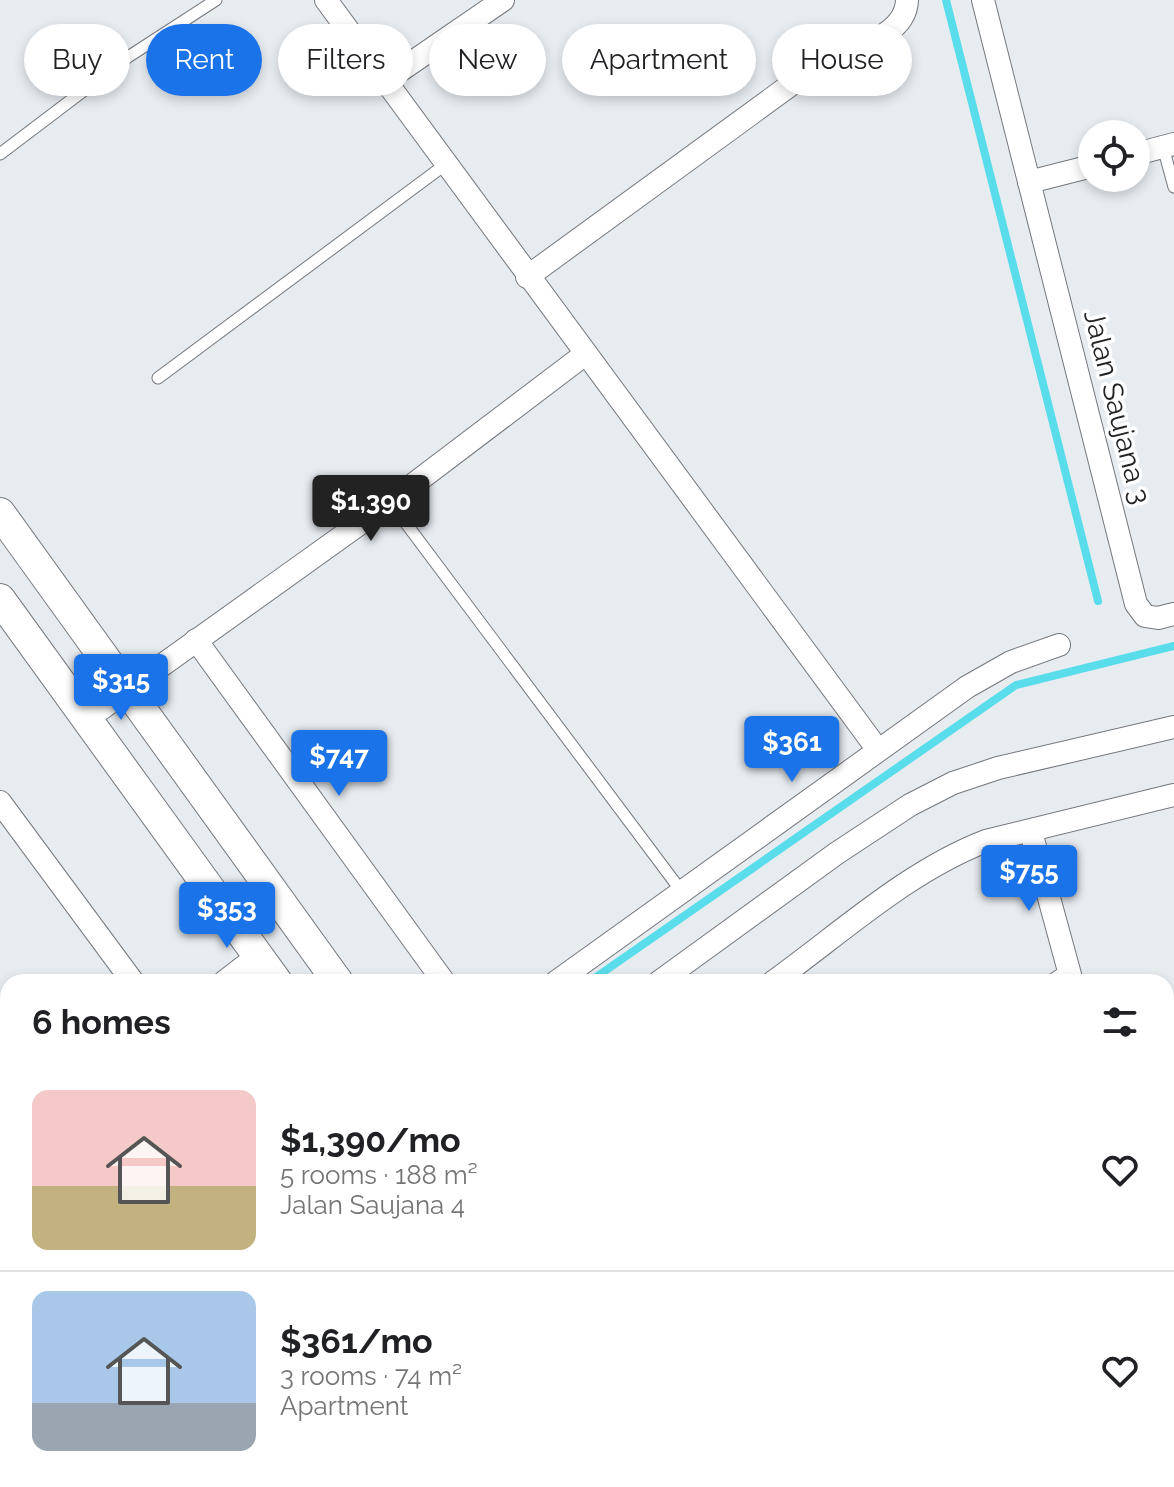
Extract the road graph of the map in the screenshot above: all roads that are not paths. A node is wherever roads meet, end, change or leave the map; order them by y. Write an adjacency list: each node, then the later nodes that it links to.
1 (216, 0): 11 (lane)
2 (326, 0): 7 (street)
3 (503, 0): 6 (street)
4 (907, 0): 16 (street)
5 (983, 0): 14 (street)
6 (473, 8): 8 (street)
7 (343, 24)
8 (413, 58)
9 (396, 96): 12 (street)
10 (1169, 146): 15 (lane)
11 (0, 154)
12 (446, 164): 16 (street); 18 (lane)
13 (1078, 170): 14 (street)
14 (1029, 182): 22 (street, Jalan Saujana 3)
15 (1174, 187)
16 (527, 277): 17 (street)
17 (584, 355): 19 (street); 28 (street)
18 (158, 378)
19 (390, 502): 23 (street); 32 (lane)
20 (0, 513): 25 (street)
21 (0, 599): 26 (street)
22 (1174, 614)
23 (196, 640): 25 (street); 38 (street)
24 (1059, 645): 28 (street)
25 (127, 689): 26 (street); 37 (street)
26 (87, 719): 33 (street)
27 (1174, 727): 40 (street)
28 (878, 750): 32 (street)
29 (1172, 801): 31 (street)
30 (0, 802): 34 (street)
31 (1031, 832): 41 (street); 42 (street)
32 (682, 893): 39 (street)
33 (259, 955): 35 (street); 36 (street)
34 (127, 974)
35 (234, 974)
36 (272, 974)
37 (332, 974)
38 (438, 974)
39 (567, 974)
40 (670, 974)
41 (784, 974)
42 (1069, 974)

